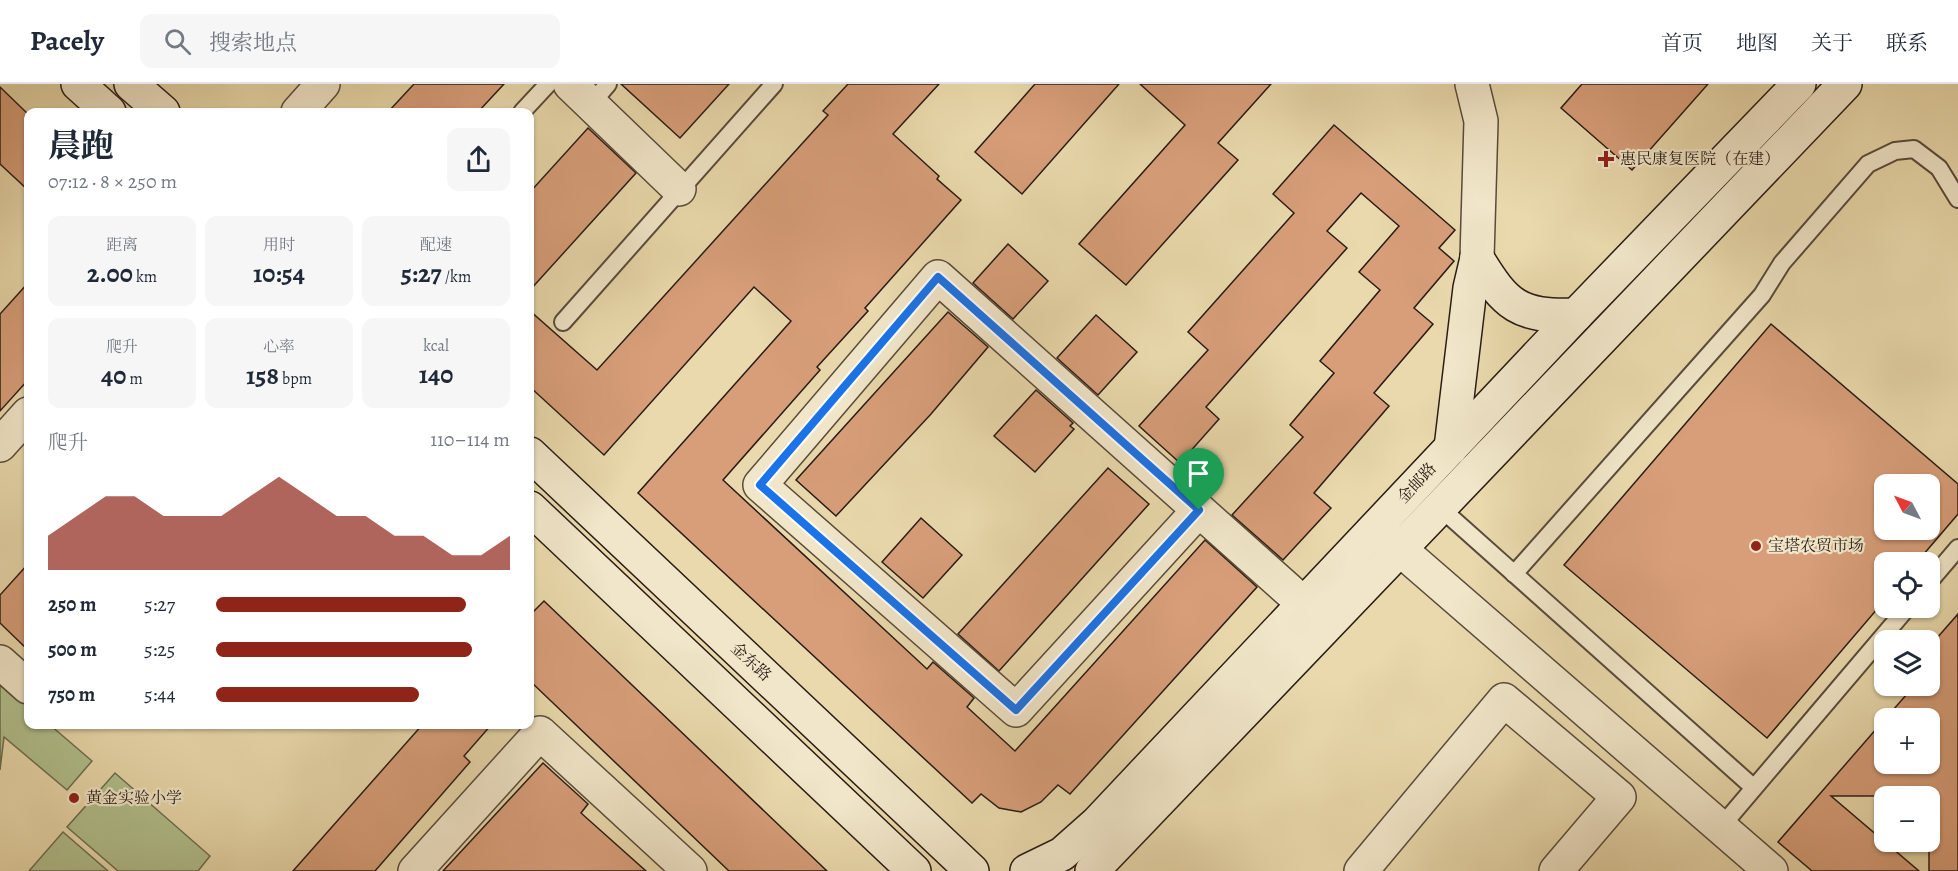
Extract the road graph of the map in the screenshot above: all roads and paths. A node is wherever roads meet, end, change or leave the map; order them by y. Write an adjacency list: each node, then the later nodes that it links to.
1 (78, 84): 10 (street)
2 (131, 84): 11 (street)
3 (323, 84): 12 (street)
4 (548, 84): 13 (lane)
5 (774, 84): 14 (lane)
6 (1472, 84): 16 (street)
7 (1799, 84): 17 (street, 金邮路)
8 (1845, 84): 24 (street, 金邮路)
9 (590, 91): 14 (street)
10 (105, 108)
11 (158, 108)
12 (301, 108)
13 (526, 108)
14 (679, 189): 18 (lane)
15 (1958, 199): 31 (lane)
16 (1477, 258): 17 (street); 21 (street)
17 (1576, 315): 21 (street, 金邮路)
18 (563, 322)
19 (24, 418): 20 (street)
20 (0, 445)
21 (1450, 448): 23 (street, 金邮路)
22 (534, 458): 41 (street, 金东路)
23 (1415, 486): 24 (lane); 27 (street, 金邮路)
24 (1440, 508): 29 (street, 金邮路); 31 (lane)
25 (1199, 510): 25 (street); 32 (street)
26 (534, 512): 40 (street)
27 (1376, 528): 29 (street); 32 (street, 金邮路)
28 (1958, 548): 30 (lane)
29 (1400, 550): 37 (street); 43 (street, 金邮路)
30 (1940, 569)
31 (1514, 574): 36 (lane)
32 (1304, 604): 42 (street, 金邮路)
33 (1898, 618): 36 (lane)
34 (0, 662): 35 (street)
35 (24, 683)
36 (1753, 787): 37 (lane)
37 (1720, 828): 46 (street)
38 (415, 871): 39 (street)
39 (690, 871)
40 (914, 871)
41 (972, 871)
42 (1027, 871)
43 (1092, 871)
44 (1361, 871): 45 (street)
45 (1556, 871)
46 (1771, 871)

